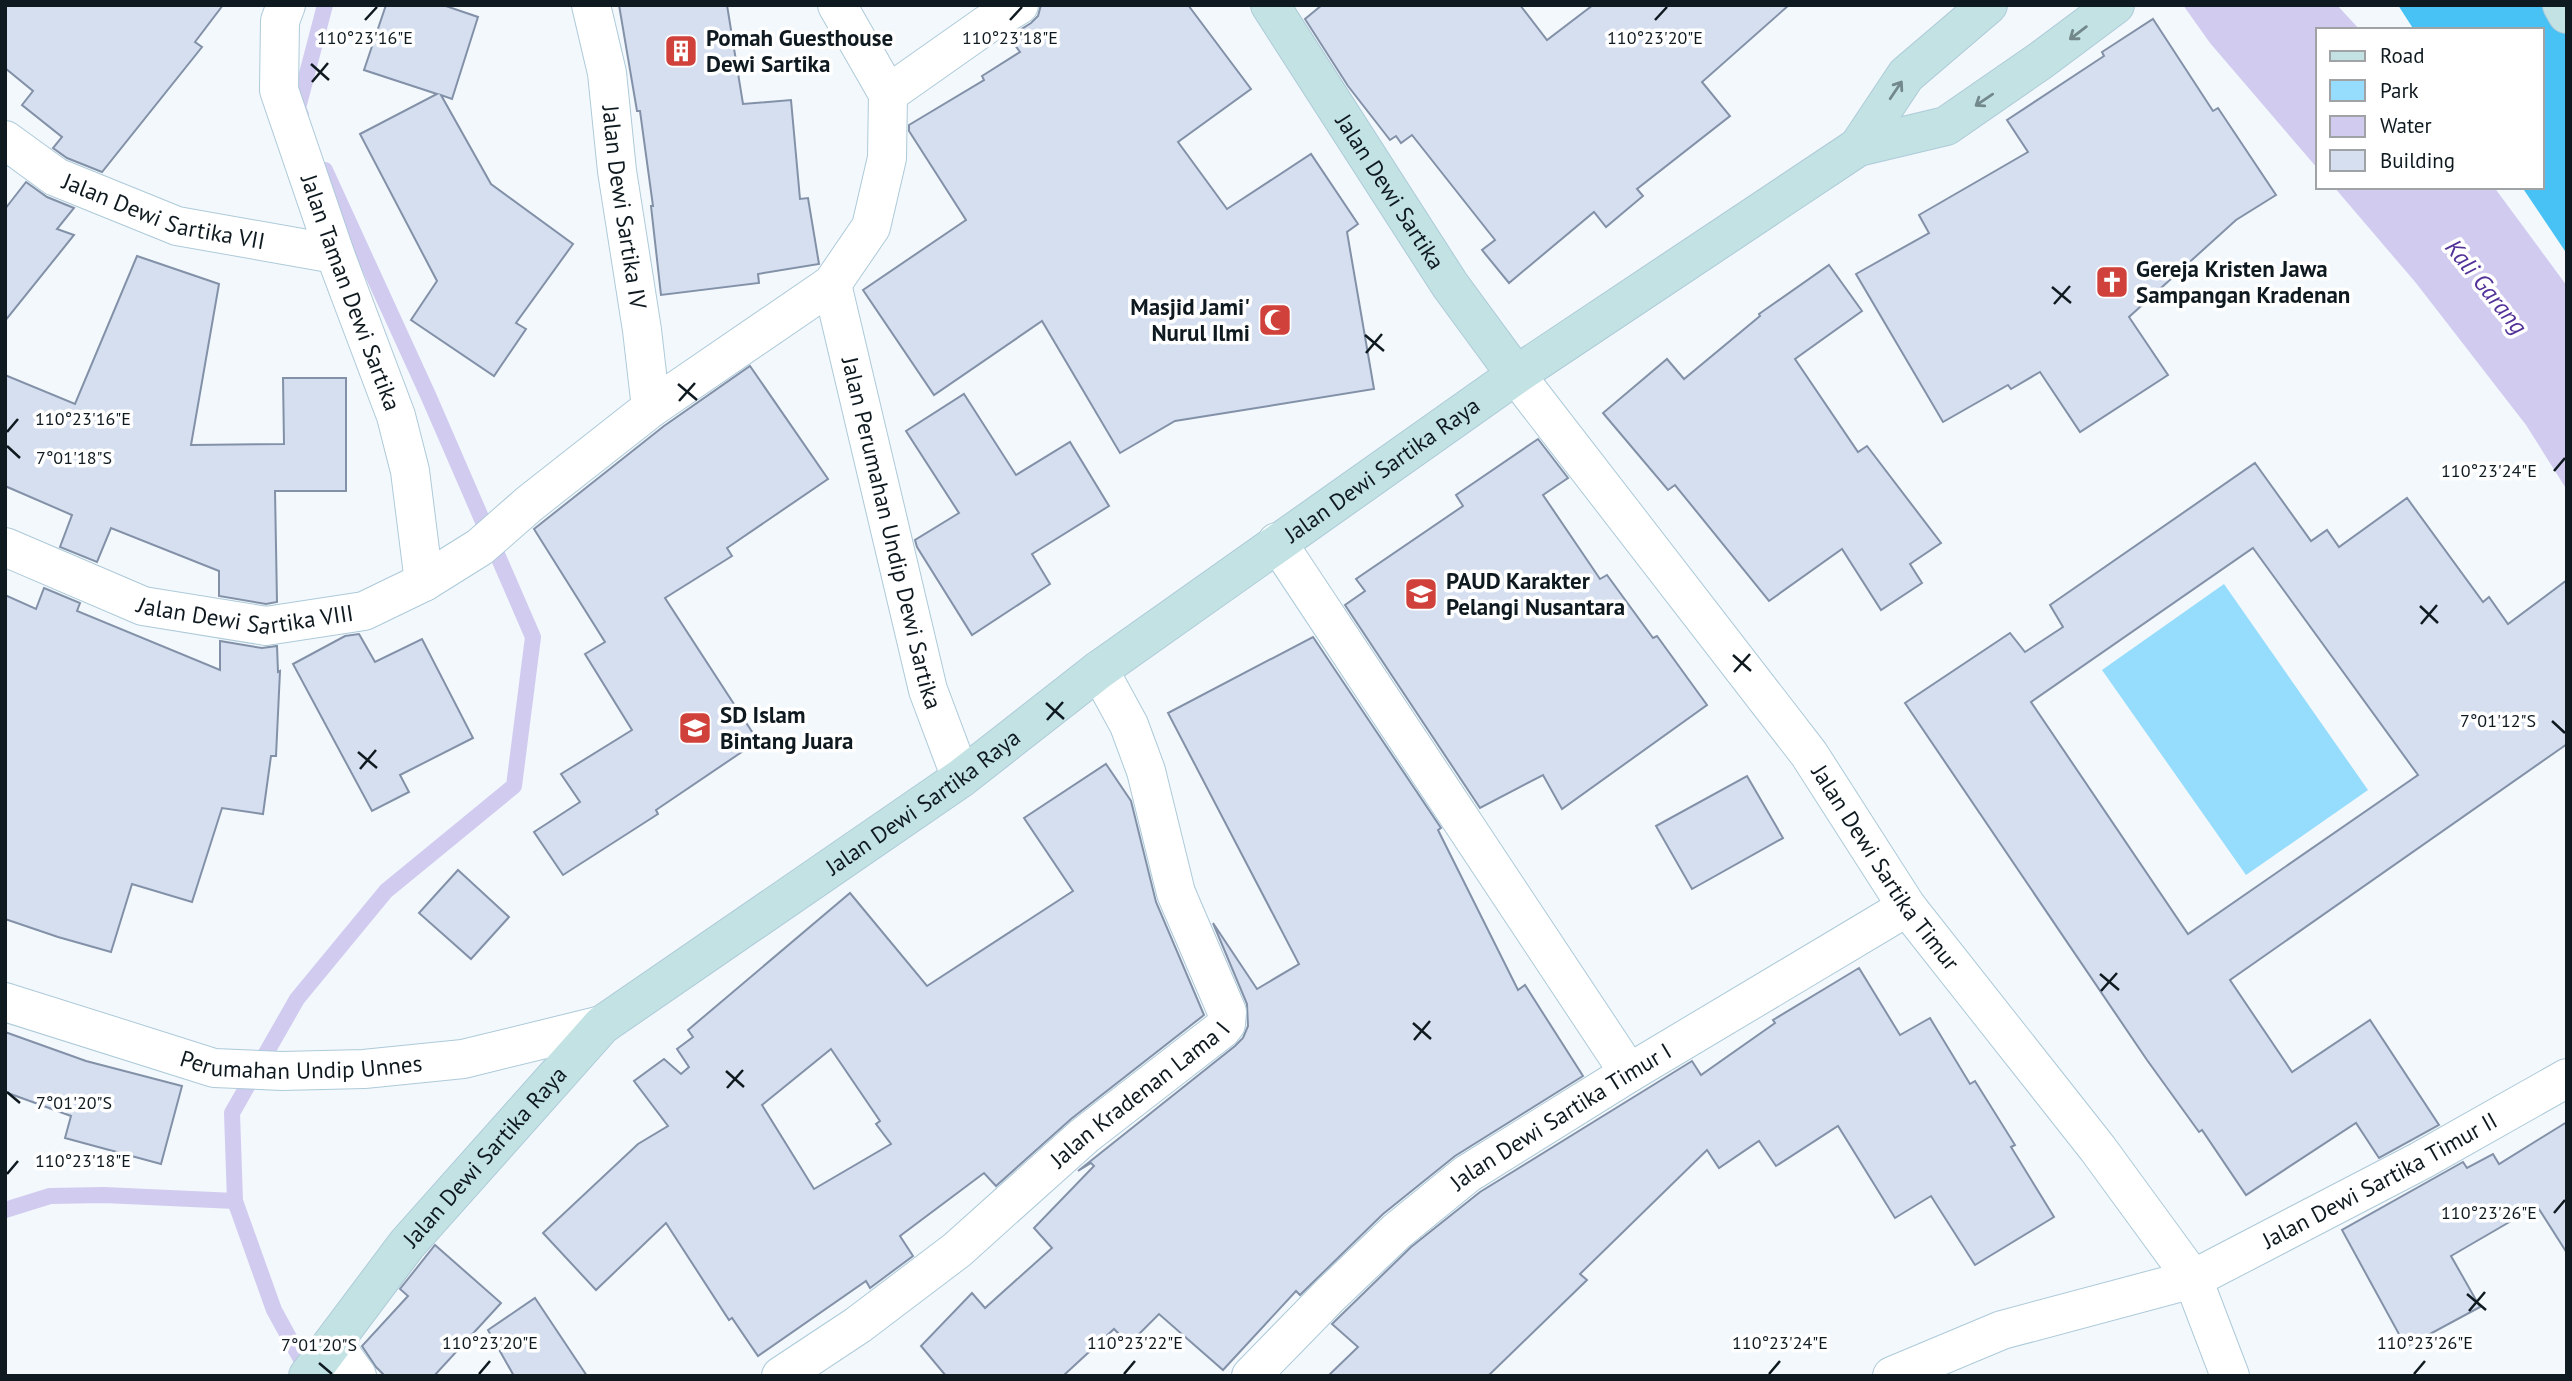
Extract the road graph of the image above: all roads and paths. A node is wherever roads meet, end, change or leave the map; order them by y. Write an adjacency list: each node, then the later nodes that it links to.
1 (286, 5): 13 (street, Jalan Taman Dewi Sartika)
2 (591, 5): 16 (street, Jalan Dewi Sartika IV)
3 (837, 5): 10 (street)
4 (1019, 5): 10 (street)
5 (1270, 5): 15 (main road, Jalan Dewi Sartika)
6 (1988, 5): 12 (main road, Jalan Dewi Sartika Raya, one-way to 6)
7 (2115, 5): 12 (main road, Jalan Dewi Sartika Raya, one-way to 12)
8 (2562, 5): 9 (main road)
9 (2567, 14)
10 (888, 94): 14 (street)
11 (5, 140): 13 (street, Jalan Dewi Sartika VII)
12 (1858, 147): 15 (main road, Jalan Dewi Sartika Raya)
13 (335, 254): 19 (street, Jalan Taman Dewi Sartika)
14 (832, 284): 16 (street); 21 (street, Jalan Perumahan Undip Dewi Sartika)
15 (1516, 375): 17 (main road, Jalan Dewi Sartika Raya); 22 (street, Jalan Dewi Sartika Timur)
16 (651, 408): 19 (street, Jalan Dewi Sartika VIII)
17 (1277, 542): 20 (main road, Jalan Dewi Sartika Raya); 25 (street)
18 (5, 547): 19 (street, Jalan Dewi Sartika VIII)
19 (424, 582)
20 (1099, 670): 21 (main road, Jalan Dewi Sartika Raya); 30 (street, Jalan Kradenan Lama I)
21 (961, 778): 24 (main road, Jalan Dewi Sartika Raya)
22 (1907, 907): 25 (street, Jalan Dewi Sartika Timur I); 27 (street, Jalan Dewi Sartika Timur)
23 (5, 1002): 24 (street, Perumahan Undip Unnes)
24 (602, 1025): 28 (main road, Jalan Dewi Sartika Raya)
25 (1629, 1073): 31 (street, Jalan Dewi Sartika Timur I)
26 (2567, 1078): 27 (street, Jalan Dewi Sartika Timur II)
27 (2193, 1279): 32 (street, Jalan Dewi Sartika Timur II); 33 (street, Jalan Dewi Sartika Timur)
28 (321, 1359): 29 (street)
29 (357, 1376)
30 (781, 1376)
31 (1251, 1376)
32 (1892, 1376)
33 (2230, 1376)

